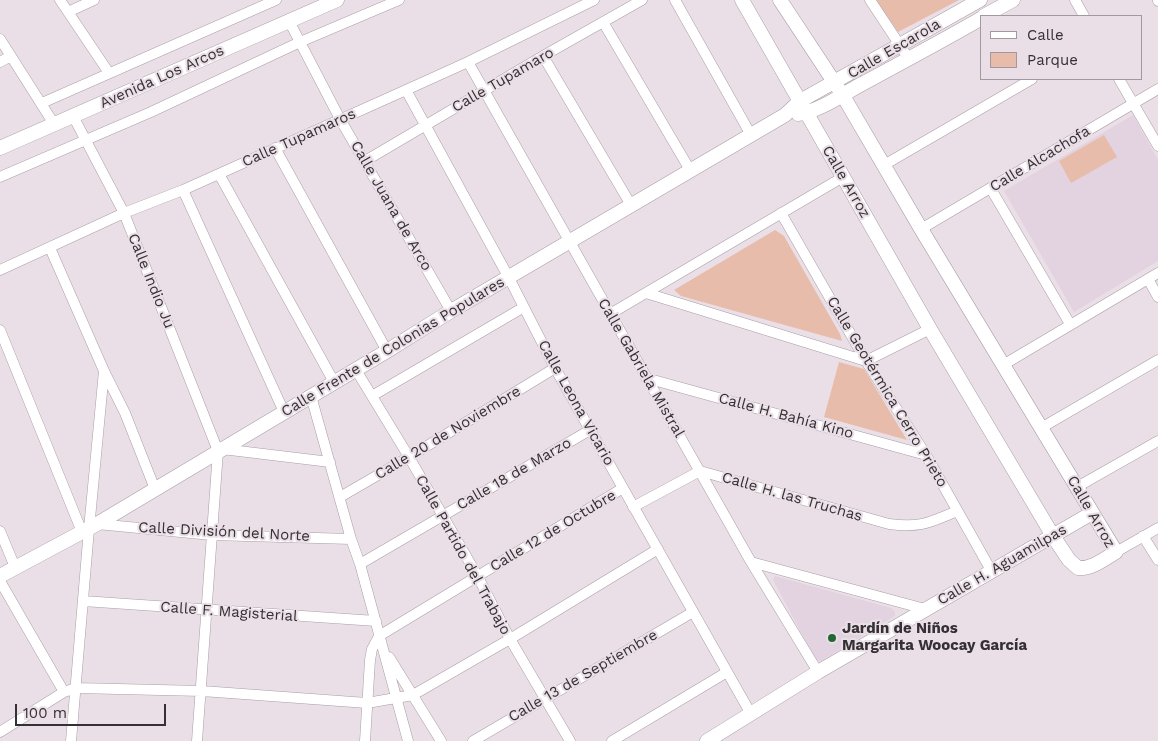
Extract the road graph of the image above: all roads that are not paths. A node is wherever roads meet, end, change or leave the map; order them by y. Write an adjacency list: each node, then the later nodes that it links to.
1 (60, 0): 15 (street)
2 (94, 0): 15 (street)
3 (276, 0): 30 (street, Avenida Los Arcos)
4 (399, 0): 23 (street)
5 (594, 0): 29 (street, Calle Tupamaros)
6 (642, 0): 21 (street, Calle Tupamaro)
7 (675, 0): 45 (street)
8 (742, 0): 40 (street, Calle Arroz)
9 (780, 0): 33 (street, Calle Arroz)
10 (870, 0): 24 (street)
11 (1013, 0): 17 (street, Calle Escarola)
12 (1075, 0): 18 (street)
13 (977, 1): 16 (street); 24 (street, Calle Escarola)
14 (328, 2): 20 (street, Avenida Los Arcos)
15 (68, 12): 30 (street)
16 (982, 15)
17 (987, 15)
18 (1083, 15)
19 (980, 19): 27 (street, Calle Escarola)
20 (289, 21): 23 (street, Calle Juana de Arco); 41 (street, Avenida Los Arcos)
21 (603, 22): 26 (street, Calle Tupamaro); 52 (street)
22 (0, 39): 25 (street)
23 (300, 42): 42 (street, Calle Juana de Arco); 46 (street)
24 (900, 45): 27 (street); 33 (street, Calle Escarola)
25 (11, 56): 28 (street); 38 (street)
26 (543, 56): 36 (street, Calle Tupamaro); 58 (street)
27 (909, 59): 37 (street, Calle Escarola)
28 (0, 62)
29 (468, 62): 35 (street, Calle Tupamaros); 36 (street, Calle Gabriela Mistral)
30 (109, 73): 38 (street, Avenida Los Arcos)
31 (1030, 80): 51 (street)
32 (1120, 80): 39 (street)
33 (834, 82): 37 (street, Calle Arroz); 40 (street, Calle Frente de Colonias Populares)
34 (1158, 89): 39 (street, Calle Alcachofa)
35 (406, 90): 42 (street, Calle Tupamaros); 44 (street, Calle Leona Vicario)
36 (483, 91): 44 (street, Calle Tupamaro); 62 (street, Calle Gabriela Mistral)
37 (842, 94): 40 (street, Calle Frente de Colonias Populares); 51 (street, Calle Arroz)
38 (42, 103): 43 (street)
39 (1133, 103): 47 (street); 56 (street, Calle Alcachofa)
40 (803, 107): 45 (street, Calle Frente de Colonias Populares); 55 (street, Calle Arroz)
41 (73, 116): 43 (street, Avenida Los Arcos); 46 (street, Calle Indio Ju)
42 (340, 119): 49 (street, Calle Tupamaros); 50 (street, Calle Juana de Arco)
43 (54, 124): 48 (street, Avenida Los Arcos)
44 (425, 126): 50 (street, Calle Tupamaro); 66 (street, Calle Leona Vicario)
45 (751, 135): 52 (street, Calle Frente de Colonias Populares)
46 (85, 140): 54 (street); 60 (street, Calle Indio Ju)
47 (1158, 146)
48 (0, 148)
49 (275, 148): 53 (street, Calle Tupamaros); 76 (street)
50 (365, 161): 71 (street, Calle Juana de Arco)
51 (884, 165): 61 (street, Calle Arroz)
52 (690, 170): 58 (street, Calle Frente de Colonias Populares)
53 (219, 174): 57 (street, Calle Tupamaros); 84 (street)
54 (0, 177)
55 (843, 177): 59 (street); 75 (street, Calle Arroz)
56 (991, 189): 61 (street, Calle Alcachofa); 73 (street)
57 (183, 190): 60 (street, Calle Tupamaros); 87 (street)
58 (631, 205): 62 (street, Calle Frente de Colonias Populares)
59 (780, 212): 68 (street); 78 (street, Calle Geotérmica Cerro Prieto)
60 (124, 213): 63 (street, Calle Tupamaros); 91 (street, Calle Indio Ju)
61 (921, 230): 79 (street, Calle Arroz)
62 (570, 241): 66 (street, Calle Frente de Colonias Populares); 72 (street, Calle Gabriela Mistral)
63 (50, 248): 64 (street, Calle Tupamaros); 82 (street)
64 (0, 270)
65 (1158, 273): 67 (street)
66 (508, 278): 70 (street, Calle Leona Vicario); 71 (street, Calle Frente de Colonias Populares)
67 (1148, 279): 69 (street); 73 (street)
68 (646, 293): 72 (street); 78 (street)
69 (1158, 297)
70 (524, 307): 80 (street, Calle Leona Vicario); 86 (street)
71 (451, 311): 76 (street, Calle Frente de Colonias Populares)
72 (610, 314): 83 (street, Calle Gabriela Mistral)
73 (1070, 324): 79 (street)
74 (0, 330): 104 (street)
75 (930, 330): 78 (street); 108 (street, Calle Arroz)
76 (387, 351): 81 (street, Calle Frente de Colonias Populares)
77 (1158, 360): 88 (street)
78 (866, 361): 92 (street, Calle Geotérmica Cerro Prieto)
79 (1003, 365): 88 (street, Calle Arroz)
80 (555, 368): 89 (street, Calle Leona Vicario); 93 (street, Calle 20 de Noviembre)
81 (356, 370): 84 (street, Calle Frente de Colonias Populares); 86 (street, Calle Partido del Trabajo)
82 (104, 371): 98 (street); 104 (street)
83 (646, 378): 92 (street, Calle H. Bahía Kino); 95 (street, Calle Gabriela Mistral)
84 (334, 382): 85 (street, Calle Frente de Colonias Populares)
85 (311, 396): 87 (street, Calle Frente de Colonias Populares); 94 (street)
86 (372, 396): 93 (street, Calle Partido del Trabajo)
87 (284, 412): 91 (street, Calle Frente de Colonias Populares)
88 (1041, 428): 96 (street, Calle Arroz)
89 (590, 430): 97 (street, Calle Leona Vicario); 103 (street, Calle 18 de Marzo)
90 (1158, 441): 96 (street)
91 (220, 450): 94 (street); 98 (street, Calle Frente de Colonias Populares); 107 (street)
92 (926, 455): 101 (street, Calle Geotérmica Cerro Prieto)
93 (409, 457): 99 (street, Calle 20 de Noviembre); 103 (street, Calle Partido del Trabajo)
94 (330, 462): 99 (street)
95 (700, 471): 100 (street); 101 (street, Calle H. las Truchas); 114 (street, Calle Gabriela Mistral)
96 (1077, 487): 102 (street, Calle Arroz)
97 (623, 488): 100 (street, Calle Leona Vicario); 119 (street, Calle 12 de Octubre)
98 (154, 489): 104 (street, Calle Frente de Colonias Populares)
99 (340, 496): 110 (street)
100 (633, 507): 111 (street, Calle Leona Vicario)
101 (957, 511): 117 (street, Calle Geotérmica Cerro Prieto)
102 (1092, 513): 108 (street, Calle H. Aguamilpas); 112 (street, Calle Arroz)
103 (443, 516): 115 (street, Calle 18 de Marzo); 119 (street, Calle Partido del Trabajo)
104 (90, 528): 107 (street, Calle División del Norte); 116 (street, Calle Frente de Colonias Populares); 121 (street)
105 (1158, 528): 109 (street)
106 (0, 531): 116 (street)
107 (212, 535): 110 (street, Calle División del Norte); 123 (street)
108 (1054, 536): 112 (street, Calle Arroz); 117 (street, Calle H. Aguamilpas)
109 (1143, 536): 112 (street); 113 (street)
110 (352, 539): 115 (street)
111 (658, 549): 124 (street, Calle Leona Vicario); 126 (street)
112 (1116, 552)
113 (1158, 560)
114 (751, 562): 122 (street); 129 (street, Calle Gabriela Mistral)
115 (360, 564): 125 (street)
116 (15, 567): 118 (street, Calle Frente de Colonias Populares)
117 (992, 572): 122 (street, Calle H. Aguamilpas)
118 (0, 576)
119 (478, 577): 126 (street, Calle Partido del Trabajo); 127 (street, Calle 12 de Octubre)
120 (0, 580): 132 (street)
121 (83, 601): 123 (street, Calle F. Magisterial); 130 (street)
122 (925, 609): 129 (street, Calle H. Aguamilpas)
123 (207, 610): 125 (street, Calle F. Magisterial); 131 (street)
124 (693, 612): 128 (street, Calle Leona Vicario); 134 (street, Calle 13 de Septiembre)
125 (376, 622): 127 (street)
126 (510, 639): 133 (street); 134 (street, Calle Partido del Trabajo)
127 (381, 641): 133 (street); 135 (street); 136 (street)
128 (727, 672): 137 (street, Calle Leona Vicario); 147 (street)
129 (818, 672): 137 (street, Calle H. Aguamilpas)
130 (76, 688): 131 (street); 132 (street); 140 (street)
131 (202, 691): 136 (street); 141 (street)
132 (64, 692): 138 (street)
133 (413, 696): 135 (street); 144 (street)
134 (544, 698): 145 (street, Calle 13 de Septiembre); 146 (street, Calle Partido del Trabajo)
135 (396, 699): 136 (street); 143 (street)
136 (367, 703): 142 (street)
137 (751, 714): 148 (street, Calle H. Aguamilpas)
138 (0, 733): 139 (street)
139 (4, 741)
140 (71, 741)
141 (197, 741)
142 (365, 741)
143 (408, 741)
144 (441, 741)
145 (472, 741)
146 (570, 741)
147 (612, 741)
148 (707, 741)

